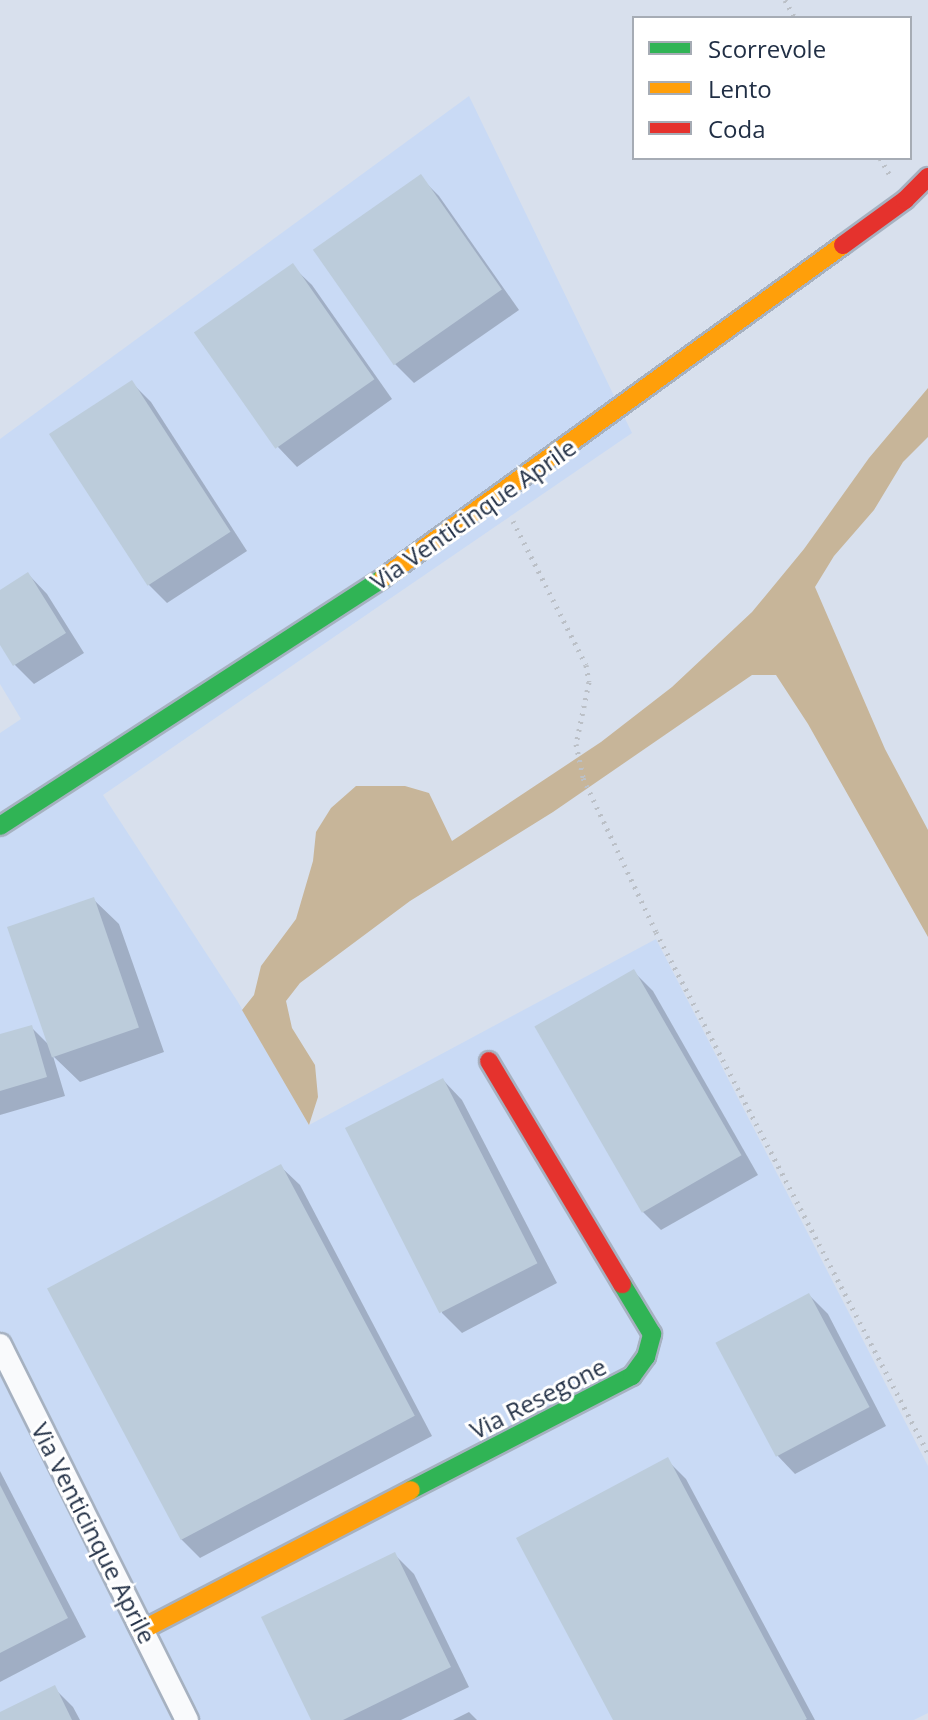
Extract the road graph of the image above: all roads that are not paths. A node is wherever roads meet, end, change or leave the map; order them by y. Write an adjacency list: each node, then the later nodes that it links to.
1 (928, 177): 2 (street, Via Venticinque Aprile)
2 (0, 826)
3 (489, 1061): 5 (street, Via Resegone)
4 (0, 1345): 5 (street, Via Venticinque Aprile)
5 (142, 1630): 6 (street, Via Venticinque Aprile)
6 (187, 1720)

